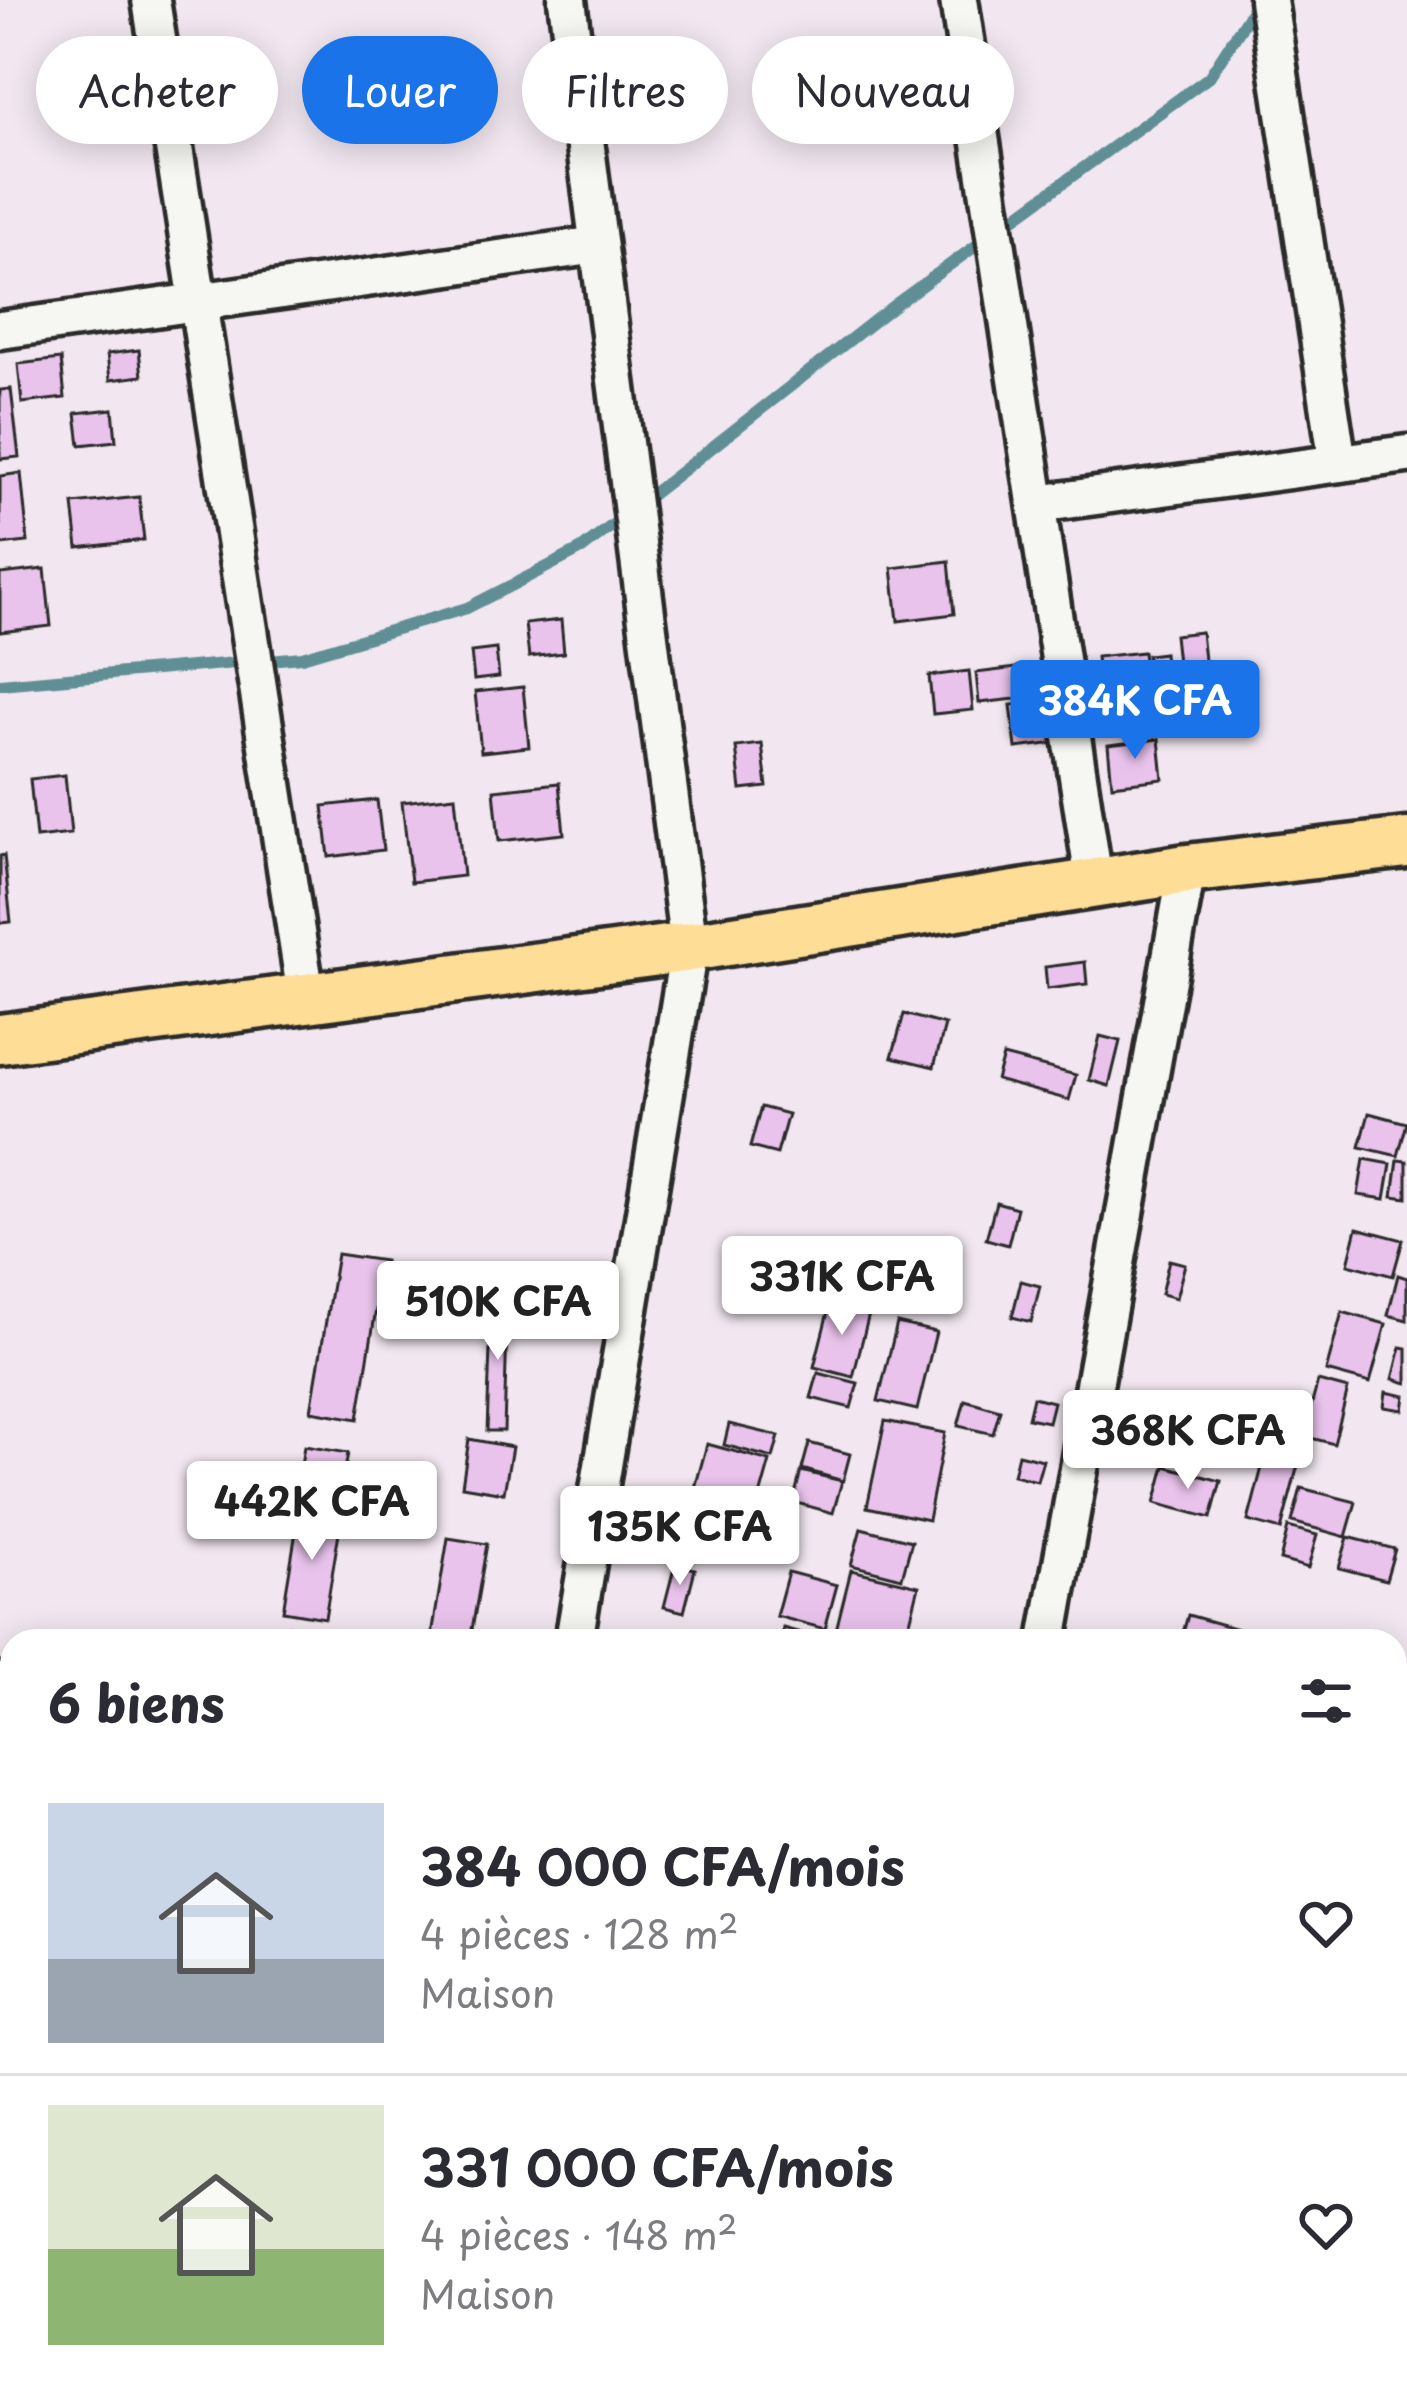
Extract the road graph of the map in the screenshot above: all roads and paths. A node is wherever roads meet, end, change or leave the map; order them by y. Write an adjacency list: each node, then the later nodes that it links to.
1 (151, 0): 6 (street)
2 (567, 0): 5 (street)
3 (959, 0): 10 (street)
4 (1268, 0): 9 (street)
5 (598, 245): 6 (street); 14 (street)
6 (198, 302): 7 (street); 15 (street)
7 (0, 330)
8 (1407, 454): 9 (street)
9 (1338, 463): 10 (street)
10 (1036, 504): 13 (street)
11 (1407, 843): 12 (main road)
12 (1187, 869): 13 (main road); 18 (street)
13 (1095, 887): 14 (main road)
14 (689, 947): 15 (main road); 17 (street)
15 (306, 995): 16 (main road)
16 (0, 1039)
17 (576, 1629)
18 (1050, 1629)

